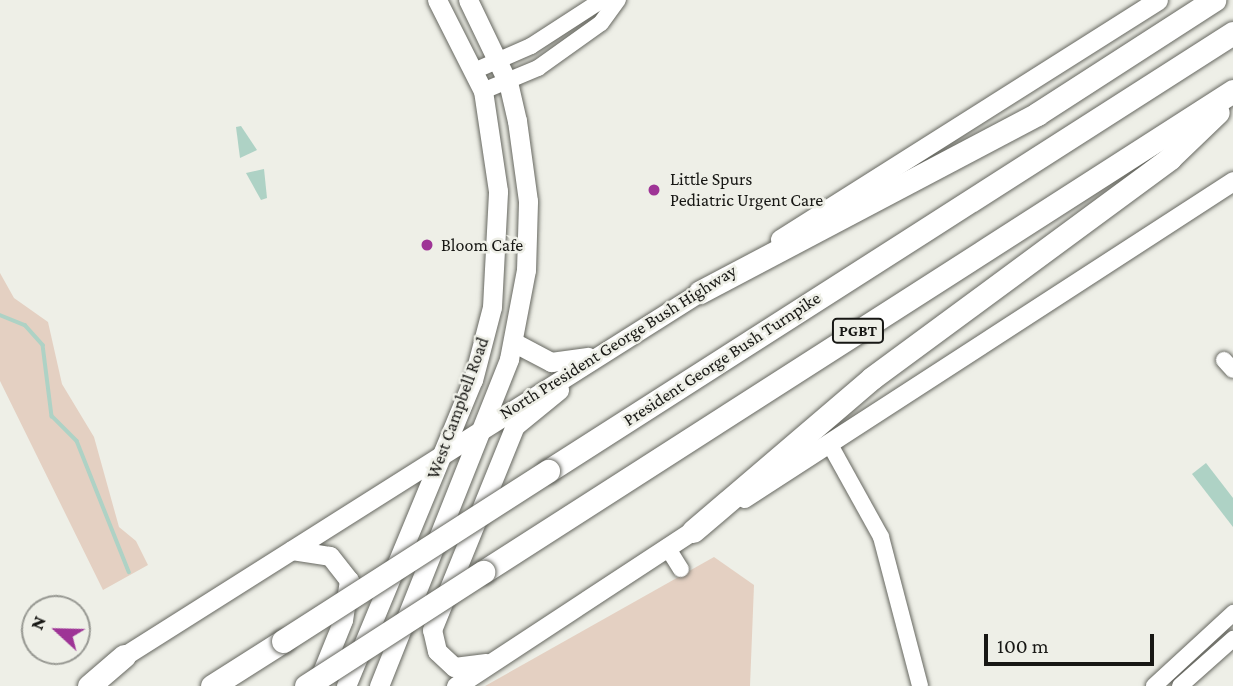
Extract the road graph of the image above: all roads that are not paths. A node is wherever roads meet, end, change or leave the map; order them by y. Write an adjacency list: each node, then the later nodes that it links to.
1 (437, 0): 9 (main road, West Campbell Road)
2 (468, 0): 8 (main road, West Campbell Road)
3 (602, 0): 8 (street)
4 (618, 0): 10 (street)
5 (1158, 0): 15 (main road, North President George Bush Highway)
6 (1214, 0): 15 (highway)
7 (1233, 33): 31 (highway, President George Bush Turnpike / PGBT, bridge)
8 (499, 64): 9 (street); 10 (main road, West Campbell Road)
9 (474, 71): 11 (main road, West Campbell Road)
10 (508, 83): 11 (street); 16 (main road, West Campbell Road)
11 (483, 91): 20 (main road, West Campbell Road)
12 (1233, 91): 32 (highway, PGBT, bridge)
13 (1233, 98): 21 (highway)
14 (1233, 181): 19 (main road)
15 (700, 292): 17 (main road, North President George Bush Highway)
16 (515, 343): 17 (main road); 18 (main road, West Campbell Road)
17 (599, 355): 18 (main road, North President George Bush Highway); 28 (main road)
18 (485, 425): 20 (main road, North President George Bush Highway); 35 (main road, West Campbell Road)
19 (829, 443): 21 (main road); 37 (street)
20 (443, 453): 23 (main road, North President George Bush Highway); 34 (main road, West Campbell Road)
21 (693, 531): 22 (main road)
22 (667, 548): 24 (street); 28 (main road)
23 (292, 550): 27 (main road, North President George Bush Highway); 33 (main road)
24 (681, 569)
25 (1233, 613): 38 (street)
26 (1233, 639): 39 (street)
27 (124, 656): 29 (main road, North President George Bush Highway); 30 (highway)
28 (496, 660): 36 (main road)
29 (78, 686)
30 (89, 686)
31 (212, 686)
32 (306, 686)
33 (317, 686)
34 (346, 686)
35 (379, 686)
36 (456, 686)
37 (920, 686)
38 (1154, 686)
39 (1180, 686)

